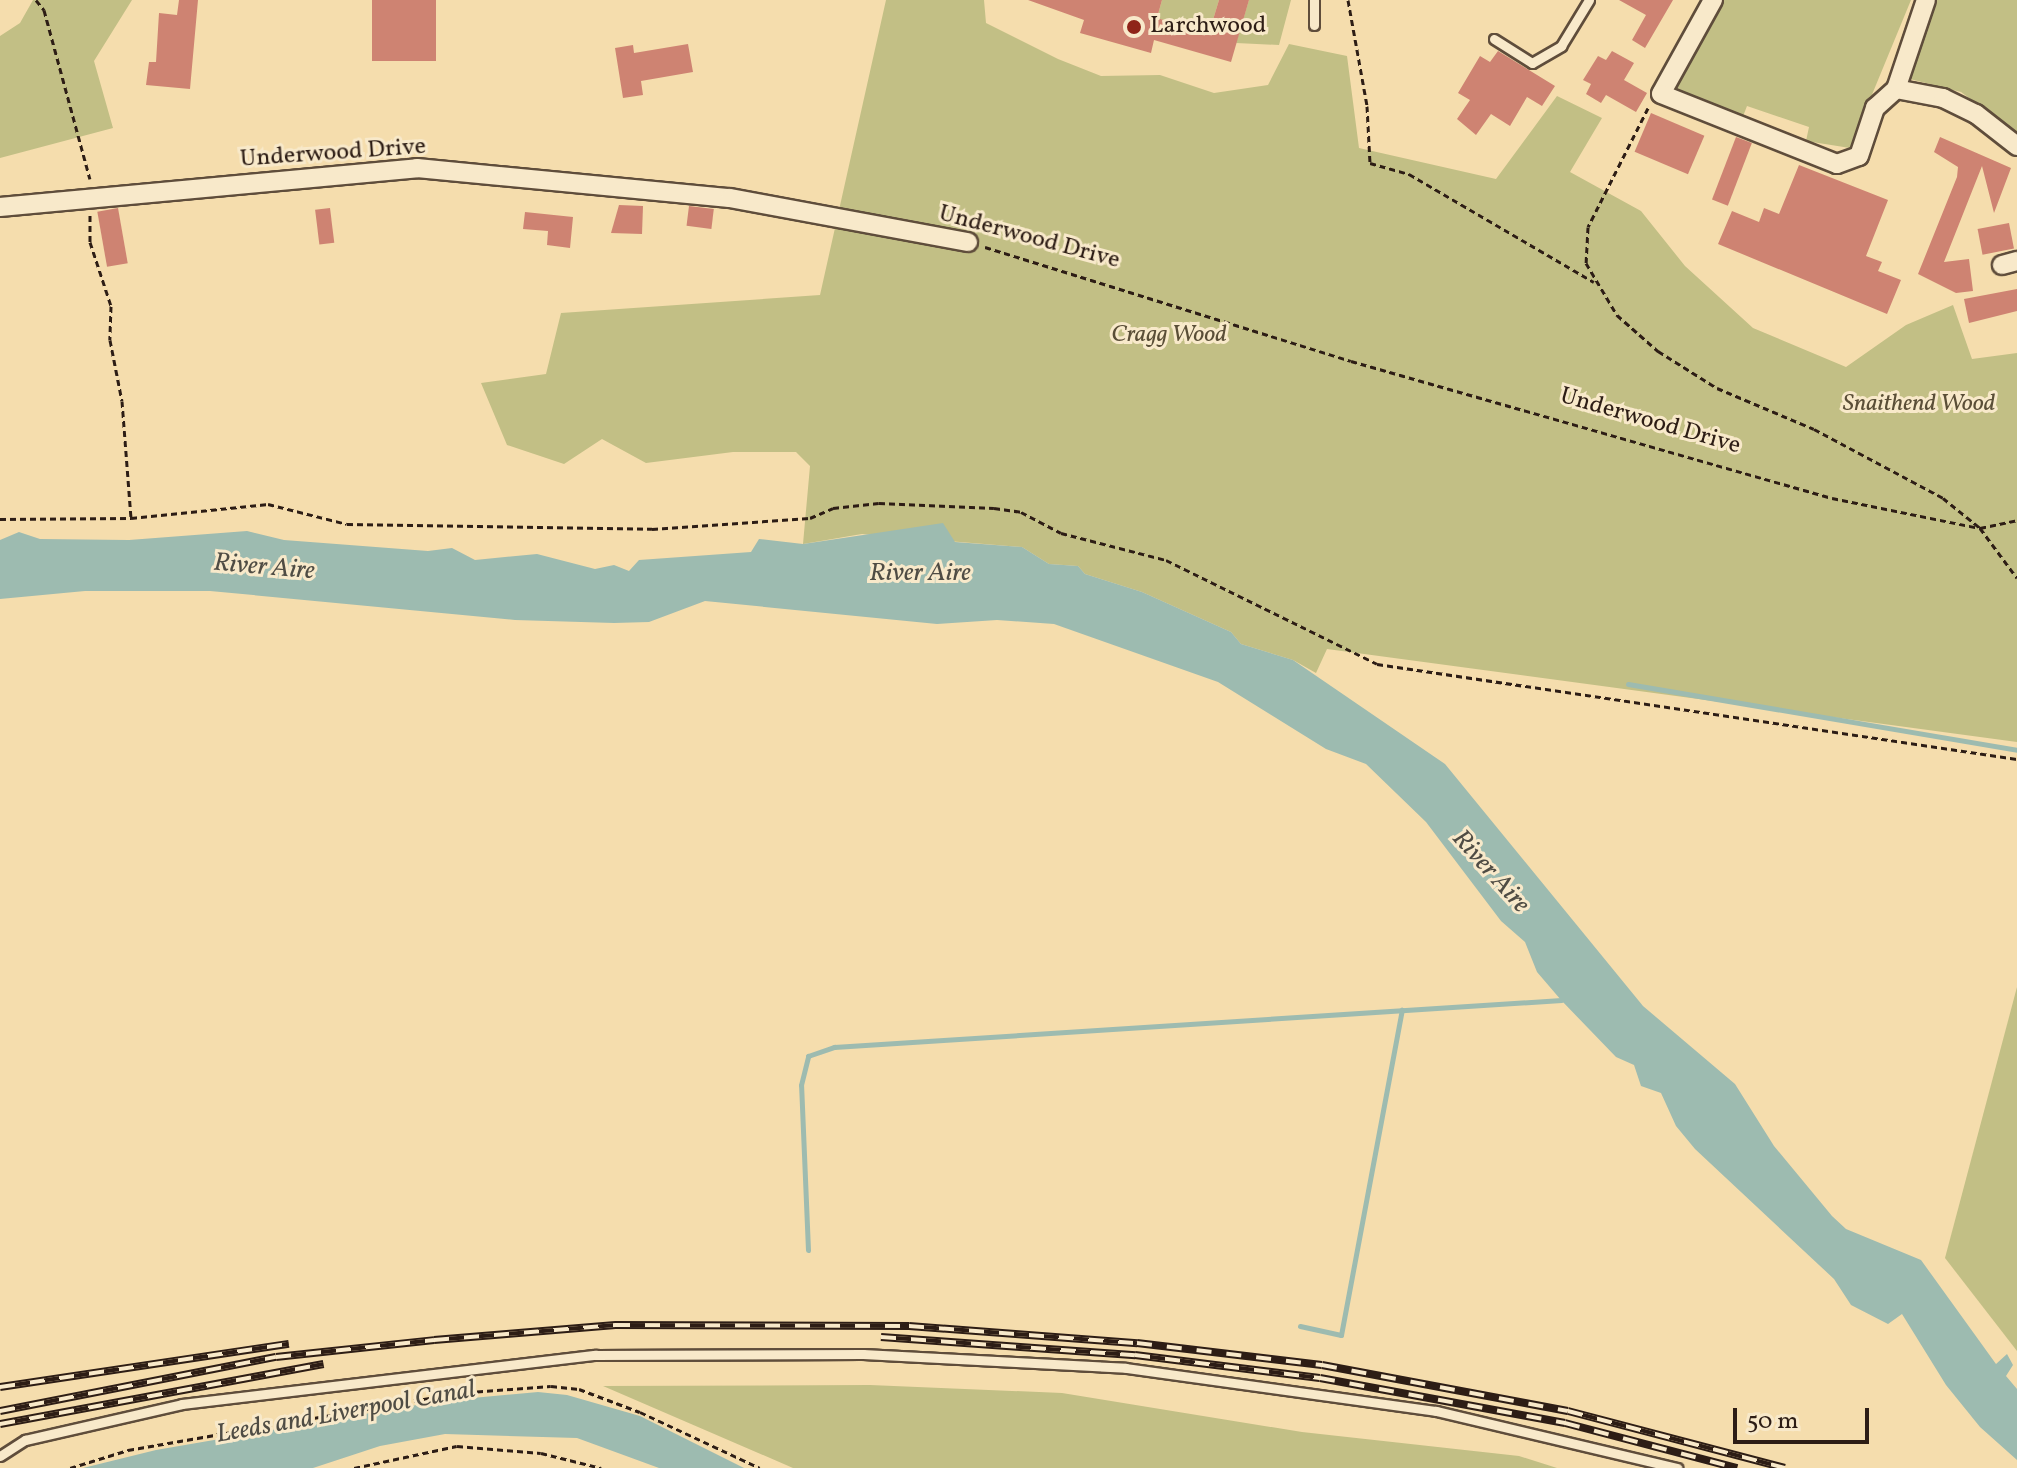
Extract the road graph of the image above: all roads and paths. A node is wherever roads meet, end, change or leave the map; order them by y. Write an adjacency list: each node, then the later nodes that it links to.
1 (36, 0): 12 (path)
2 (1314, 0): 7 (lane)
3 (1348, 0): 15 (path)
4 (1589, 0): 8 (lane)
5 (1713, 0): 10 (street)
6 (1926, 0): 9 (street)
7 (1314, 25)
8 (1494, 39)
9 (1896, 89): 10 (street); 11 (street)
10 (1661, 94): 15 (path)
11 (2017, 146)
12 (93, 198): 13 (street, Underwood Drive); 14 (street, Underwood Drive); 16 (path)
13 (0, 207)
14 (968, 242): 19 (path, Underwood Drive)
15 (1597, 284): 19 (path)
16 (131, 518): 17 (path); 21 (path)
17 (0, 519)
18 (2017, 520): 19 (path, Underwood Drive)
19 (1980, 528): 20 (path)
20 (2017, 578)
21 (2017, 759)
22 (0, 1456): 27 (lane)
23 (70, 1468): 26 (path)
24 (354, 1468): 25 (path)
25 (601, 1468)
26 (760, 1468)
27 (1677, 1468)

